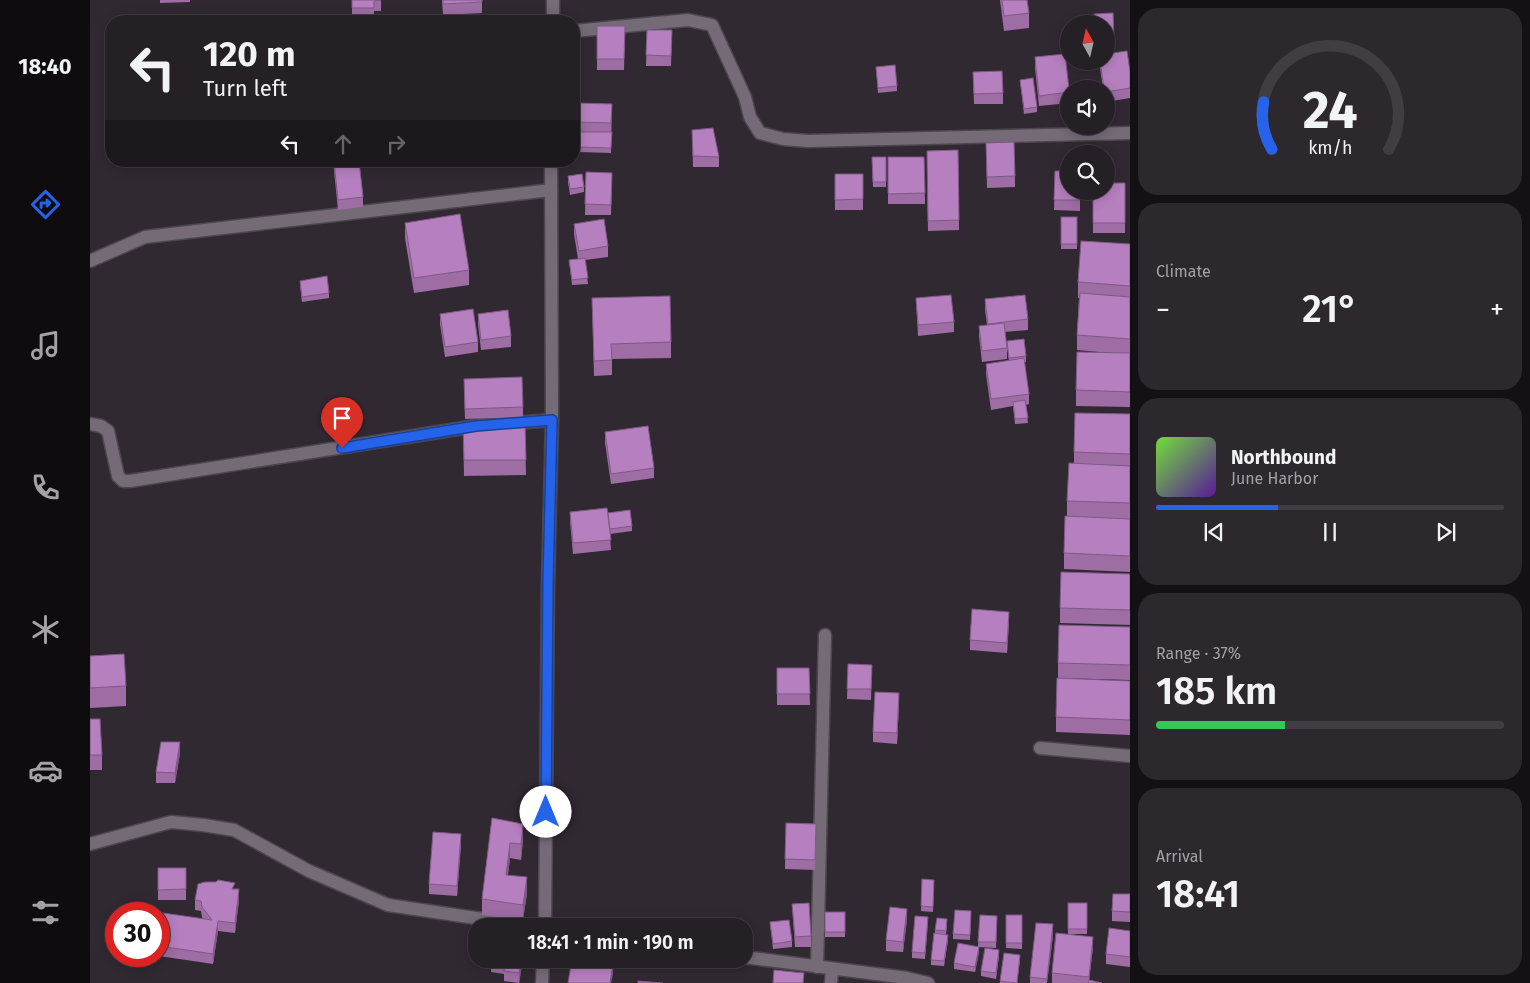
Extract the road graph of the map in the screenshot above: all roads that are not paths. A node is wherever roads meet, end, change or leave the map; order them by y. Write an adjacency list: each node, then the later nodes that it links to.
1 (553, 0): 2 (street)
2 (553, 15)
3 (580, 30): 4 (street)
4 (1130, 133)
5 (551, 167): 6 (street)
6 (551, 190): 7 (street); 8 (street)
7 (90, 261)
8 (552, 420): 9 (street); 15 (street)
9 (90, 424)
10 (825, 634): 17 (street)
11 (1040, 748): 12 (street)
12 (1130, 756)
13 (90, 844): 14 (street)
14 (475, 918)
15 (545, 918)
16 (753, 958): 17 (street)
17 (818, 967): 19 (street)
18 (543, 968): 20 (street)
19 (832, 969): 21 (street); 22 (street)
20 (542, 983)
21 (831, 983)
22 (928, 983)

